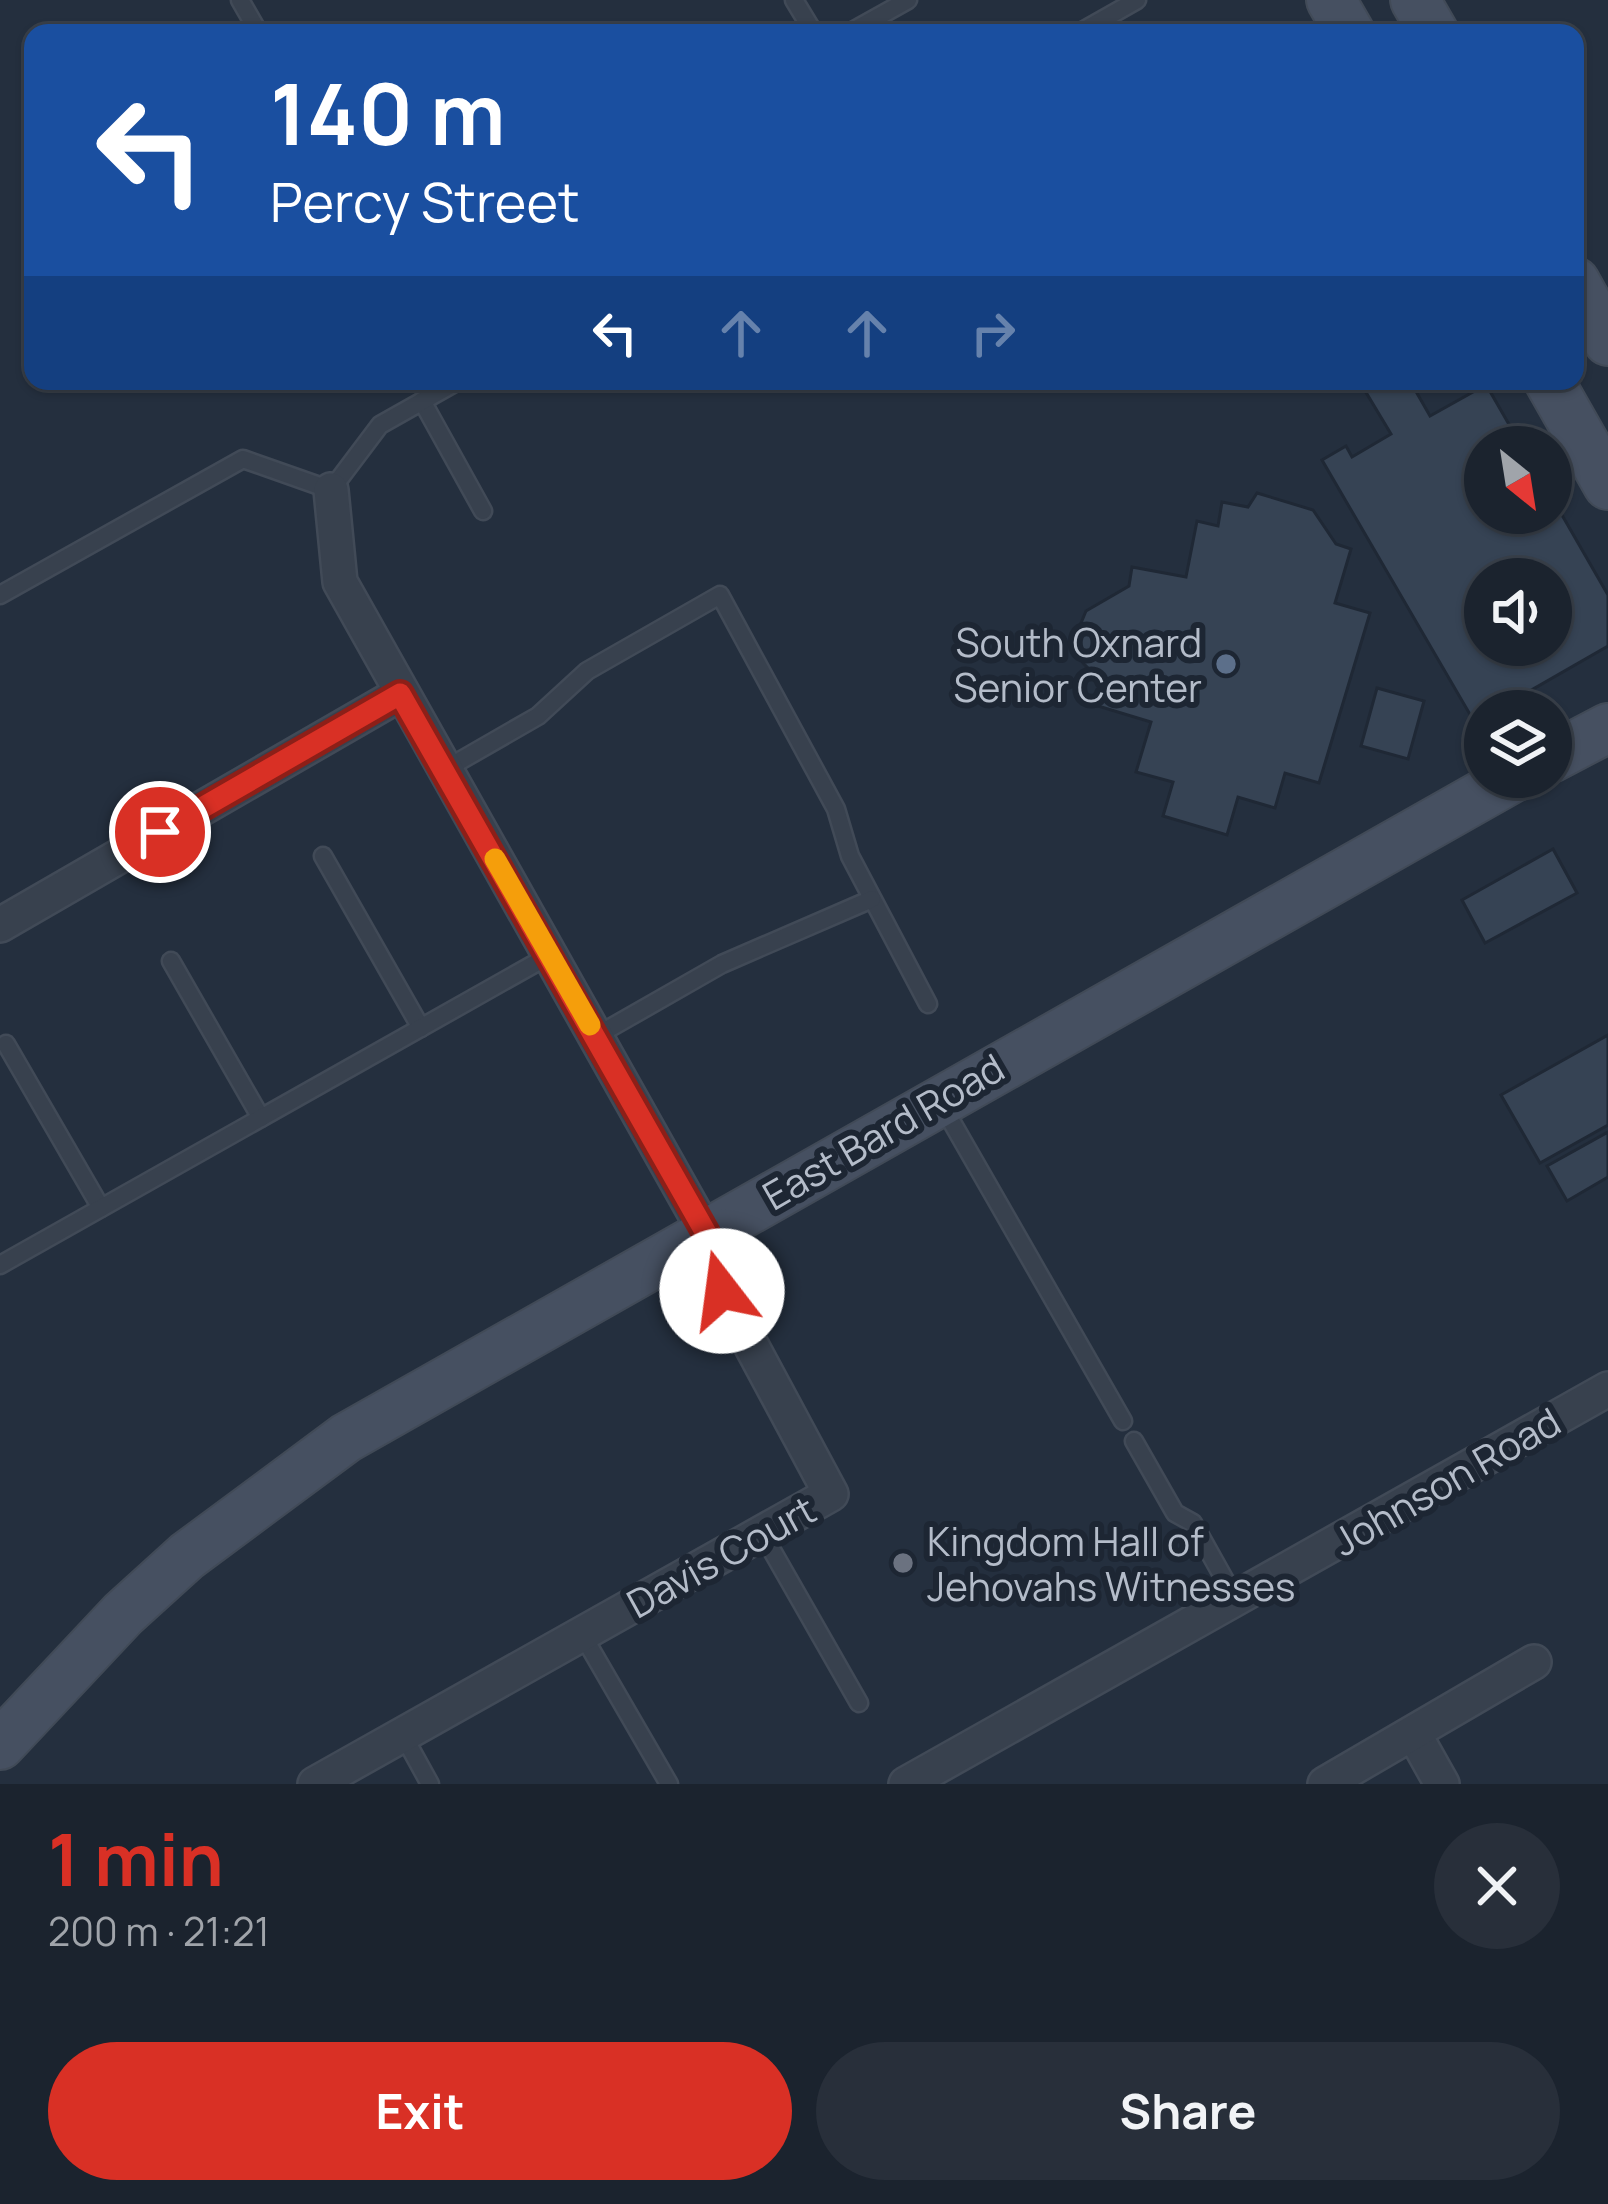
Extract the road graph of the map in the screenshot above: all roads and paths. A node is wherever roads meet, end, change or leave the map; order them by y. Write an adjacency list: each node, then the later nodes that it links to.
1 (908, 0): 3 (lane)
2 (1137, 0): 4 (lane)
3 (865, 24)
4 (1095, 24)
5 (1584, 298): 6 (main road)
6 (1608, 341)
7 (442, 390): 9 (lane)
8 (1554, 390): 10 (main road)
9 (422, 401): 11 (lane); 12 (lane)
10 (1608, 484)
11 (331, 490): 13 (lane); 14 (street, Davis Court)
12 (483, 511)
13 (0, 595)
14 (400, 694): 17 (street, Davis Court); 21 (street)
15 (1608, 728): 16 (main road)
16 (1572, 747)
17 (444, 770): 20 (lane); 22 (street, Davis Court)
18 (1476, 798): 28 (main road, East Bard Road)
19 (323, 856): 25 (lane)
20 (872, 899): 24 (lane); 26 (lane)
21 (0, 925)
22 (550, 955): 25 (lane); 26 (street, Davis Court)
23 (171, 962): 29 (lane)
24 (928, 1004)
25 (421, 1028): 29 (lane)
26 (596, 1036): 31 (street, Davis Court)
27 (6, 1044): 30 (lane)
28 (939, 1099): 31 (main road, East Bard Road); 34 (lane)
29 (262, 1118): 30 (lane)
30 (101, 1208): 32 (lane)
31 (706, 1233): 36 (street, Davis Court); 43 (main road, East Bard Road)
32 (0, 1264)
33 (1608, 1389): 37 (street, Johnson Road)
34 (1123, 1421)
35 (1134, 1441): 37 (lane)
36 (761, 1533): 38 (street, Davis Court); 40 (lane)
37 (1236, 1600): 47 (street, Johnson Road)
38 (582, 1634): 42 (street, Davis Court); 46 (lane)
39 (1534, 1663): 41 (street)
40 (859, 1702)
41 (1414, 1734): 48 (street); 49 (street)
42 (403, 1735): 44 (street, Davis Court); 45 (lane)
43 (0, 1745)
44 (315, 1784)
45 (430, 1784)
46 (669, 1784)
47 (906, 1784)
48 (1325, 1784)
49 (1442, 1784)

